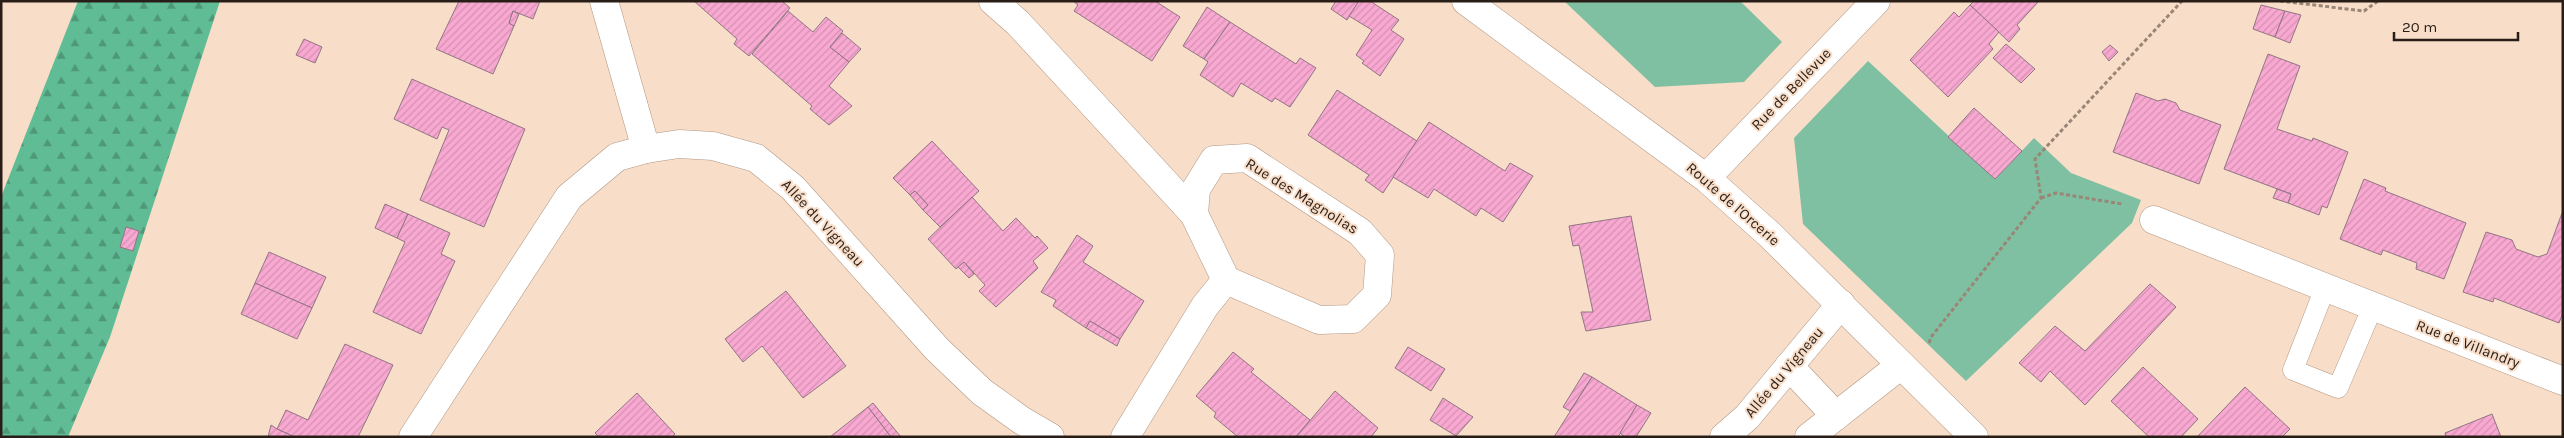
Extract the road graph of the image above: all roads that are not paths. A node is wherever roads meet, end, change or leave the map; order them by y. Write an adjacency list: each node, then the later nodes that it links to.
1 (604, 1): 5 (street)
2 (993, 1): 7 (street)
3 (1466, 1): 6 (street, Route de l'Orcerie)
4 (1876, 1): 6 (street, Rue de Bellevue)
5 (646, 149): 17 (street, Allée du Vigneau); 18 (street, Allée du Vigneau)
6 (1706, 178): 11 (street, Route de l'Orcerie)
7 (1194, 214): 9 (street); 9 (street, Rue des Magnolias)
8 (2154, 220): 10 (street, Rue de Villandry)
9 (1226, 280): 19 (street)
10 (2325, 288): 12 (street, Rue de Villandry); 12 (lane)
11 (1841, 304): 13 (street, Allée du Vigneau); 14 (street, Route de l'Orcerie)
12 (2372, 306): 15 (street, Rue de Villandry)
13 (1789, 366): 16 (street); 20 (street, Allée du Vigneau)
14 (1908, 372): 16 (street); 22 (street, Route de l'Orcerie)
15 (2563, 381)
16 (1836, 416): 21 (street)
17 (413, 437)
18 (1050, 437)
19 (1125, 437)
20 (1724, 437)
21 (1809, 437)
22 (1974, 437)

